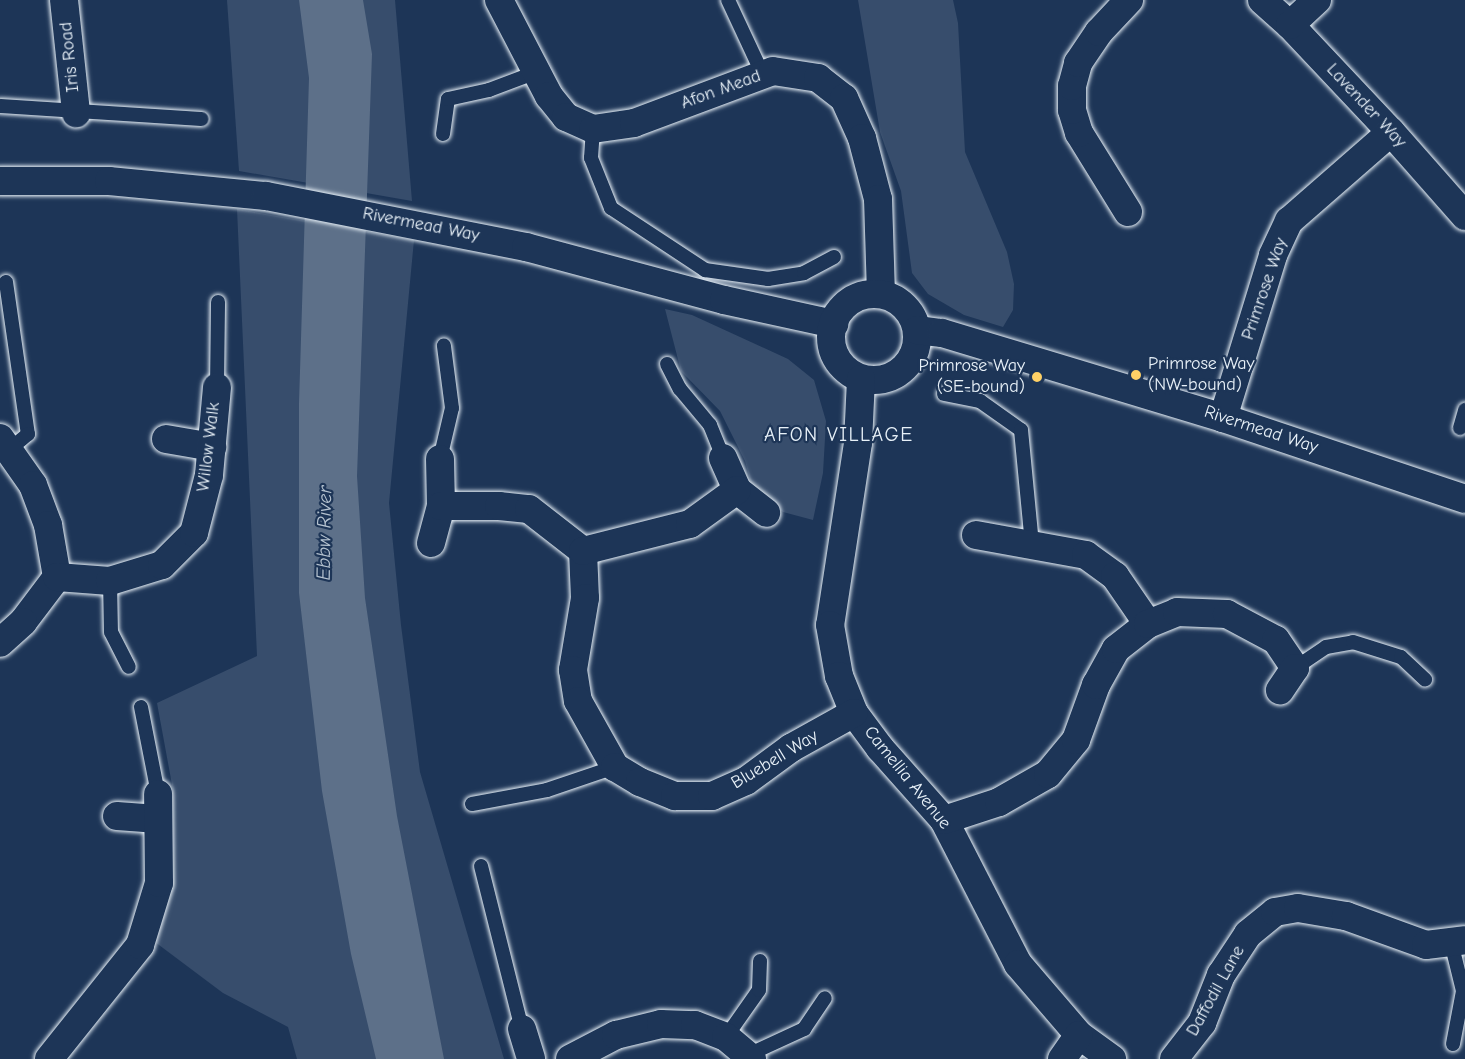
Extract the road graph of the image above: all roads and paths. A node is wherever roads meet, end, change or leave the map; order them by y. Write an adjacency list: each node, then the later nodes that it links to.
1 (64, 0): 11 (street, Iris Road)
2 (499, 0): 8 (street)
3 (728, 0): 9 (lane)
4 (1129, 0): 17 (street)
5 (1262, 0): 7 (street, Lavender Way)
6 (1317, 0): 7 (street)
7 (1290, 25): 14 (street, Lavender Way)
8 (537, 72): 13 (street); 15 (lane)
9 (763, 75): 13 (street, Afon Mead); 21 (street, Afon Mead)
10 (0, 106): 11 (lane)
11 (76, 113): 12 (lane)
12 (202, 119)
13 (593, 129): 19 (lane)
14 (1391, 132): 18 (street, Lavender Way); 31 (street, Primrose Way)
15 (443, 134)
16 (0, 181): 23 (street, Rivermead Way)
17 (1128, 212)
18 (1465, 216)
19 (834, 256)
20 (6, 282): 34 (lane)
21 (881, 294): 23 (street); 24 (street)
22 (218, 302): 28 (lane)
23 (834, 324): 27 (street)
24 (917, 330): 27 (street); 31 (street, Rivermead Way)
25 (444, 346): 37 (lane)
26 (667, 364): 36 (lane)
27 (861, 379): 54 (street, Camellia Avenue)
28 (217, 387): 35 (street, Willow Walk)
29 (944, 394): 44 (lane)
30 (1465, 410): 32 (lane)
31 (1223, 418): 39 (street, Rivermead Way)
32 (1460, 428)
33 (166, 439): 35 (street)
34 (4, 444): 46 (street)
35 (212, 447): 47 (street, Willow Walk)
36 (723, 458): 38 (street)
37 (440, 459): 40 (street)
38 (737, 490): 41 (street); 45 (street)
39 (1465, 499)
40 (441, 506): 43 (street); 45 (street)
41 (766, 513)
42 (976, 535): 44 (street)
43 (431, 543)
44 (1032, 545): 48 (street)
45 (583, 551): 55 (street)
46 (57, 578): 47 (street, Willow Walk); 49 (street)
47 (110, 581): 50 (lane)
48 (1148, 624): 51 (street); 59 (street)
49 (0, 643)
50 (129, 668)
51 (1287, 679): 52 (lane)
52 (1425, 679)
53 (141, 707): 57 (lane)
54 (854, 713): 55 (street, Bluebell Way); 59 (street, Camellia Avenue)
55 (615, 767): 56 (lane)
56 (472, 804)
57 (158, 806): 58 (street); 69 (street)
58 (117, 816)
59 (944, 820): 65 (street, Camellia Avenue)
60 (481, 866): 64 (lane)
61 (1458, 941): 67 (lane); 74 (street, Daffodil Lane)
62 (760, 961): 66 (lane)
63 (825, 998): 68 (lane)
64 (522, 1029): 70 (street)
65 (1079, 1035): 72 (street); 73 (street, Camellia Avenue)
66 (726, 1037): 68 (street); 71 (street)
67 (1453, 1044)
68 (751, 1057)
69 (49, 1059)
70 (531, 1059)
71 (570, 1059)
72 (1062, 1059)
73 (1112, 1059)
74 (1174, 1059)

